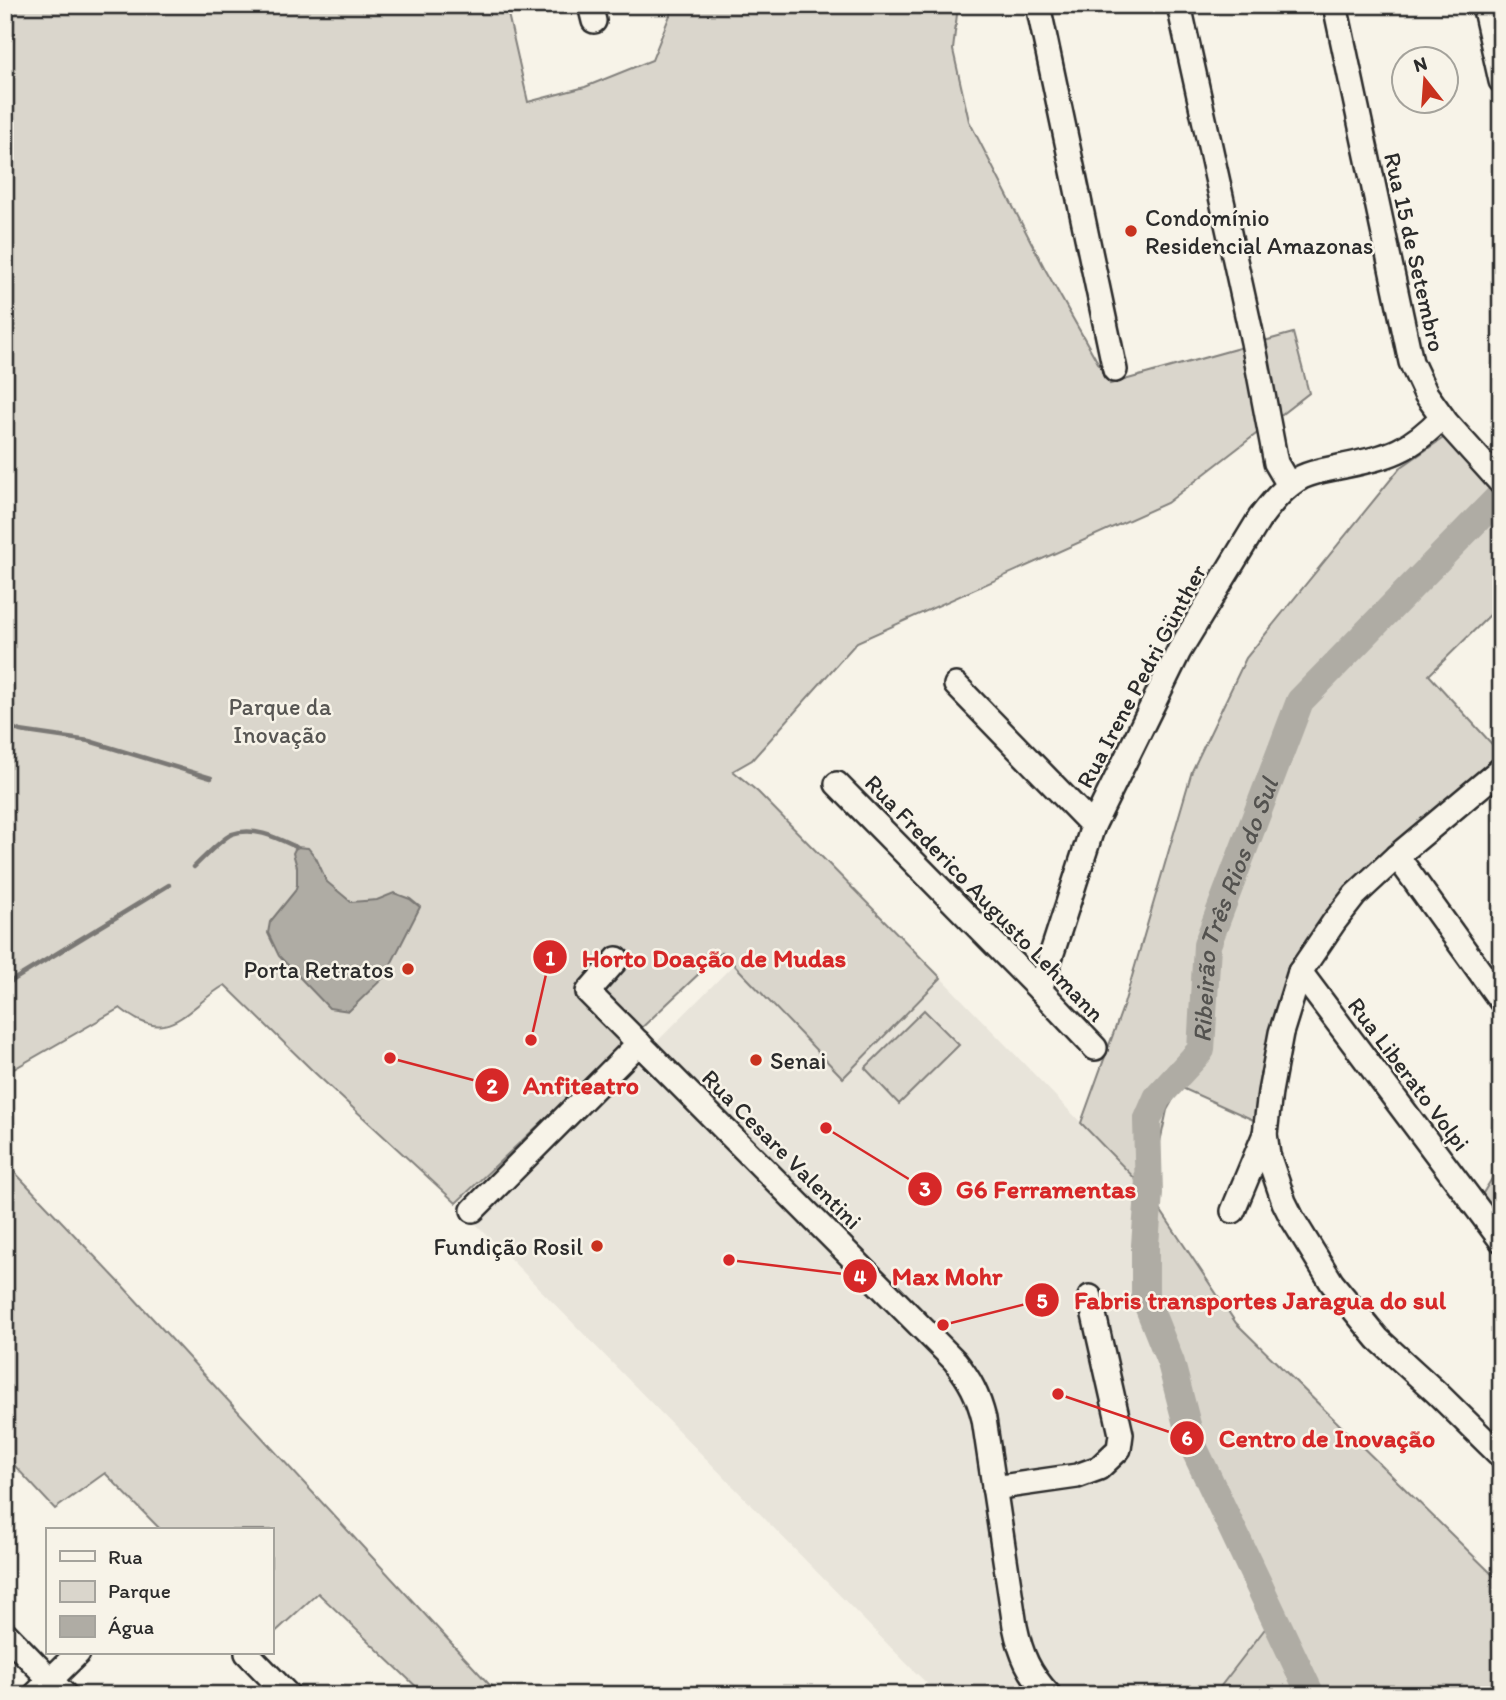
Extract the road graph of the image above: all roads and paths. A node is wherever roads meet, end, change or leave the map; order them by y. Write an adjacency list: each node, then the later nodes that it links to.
1 (1038, 5): 6 (street)
2 (1179, 5): 9 (street)
3 (1335, 5): 7 (street, Rua 15 de Setembro)
4 (1484, 5): 5 (street)
5 (1501, 81)
6 (1115, 370)
7 (1442, 417): 8 (street, Rua 15 de Setembro); 9 (street, Rua Irene Pedri Günther)
8 (1501, 483)
9 (1289, 485): 13 (street, Rua Irene Pedri Günther)
10 (956, 685): 13 (street)
11 (1501, 769): 14 (street)
12 (837, 785): 17 (street, Rua Frederico Augusto Lehmann)
13 (1093, 826): 17 (street, Rua Irene Pedri Günther)
14 (1397, 856): 16 (street); 18 (street)
15 (617, 959): 19 (street, Rua Cesare Valentini)
16 (1300, 972): 21 (street); 24 (street, Rua Liberato Volpi)
17 (1040, 990): 20 (street, Rua Frederico Augusto Lehmann)
18 (1501, 1001)
19 (639, 1043): 22 (street); 27 (street, Rua Cesare Valentini)
20 (1095, 1048)
21 (1265, 1134): 23 (street); 26 (street)
22 (473, 1210)
23 (1233, 1211)
24 (1501, 1240)
25 (1090, 1297): 27 (street)
26 (1501, 1456)
27 (994, 1488): 33 (street, Rua Cesare Valentini)
28 (5, 1633): 31 (street)
29 (77, 1654): 31 (street)
30 (248, 1654): 32 (street)
31 (50, 1690)
32 (288, 1695)
33 (1049, 1695)

